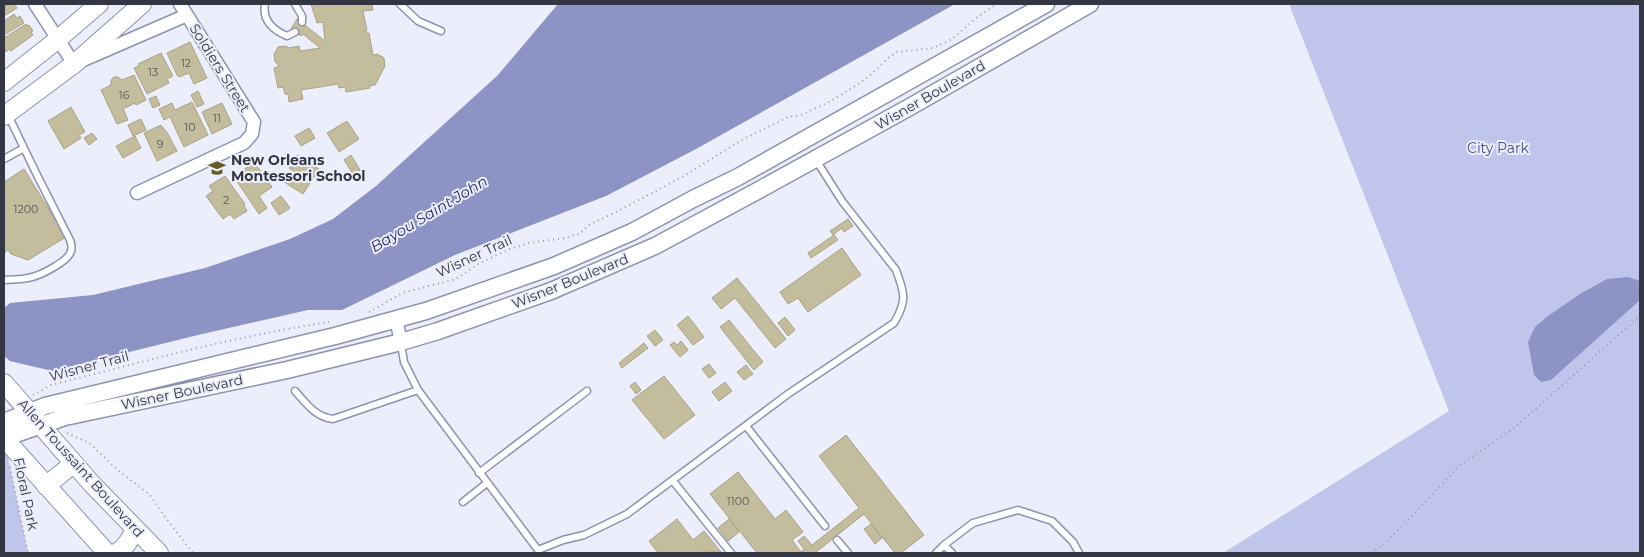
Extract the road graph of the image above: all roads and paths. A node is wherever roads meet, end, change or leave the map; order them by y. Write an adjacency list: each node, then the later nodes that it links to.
1 (34, 4): 15 (street)
2 (99, 4): 15 (main road)
3 (142, 4): 16 (main road)
4 (180, 4): 11 (street, Soldiers Street)
5 (266, 4): 14 (lane)
6 (295, 4): 12 (lane)
7 (400, 4): 13 (lane)
8 (997, 4): 24 (path, Wisner Trail)
9 (1046, 4): 26 (street, Wisner Boulevard)
10 (1090, 4): 20 (street, Wisner Boulevard)
11 (187, 16): 16 (street); 22 (street, Soldiers Street)
12 (302, 22)
13 (441, 31)
14 (296, 32)
15 (57, 40): 16 (street); 17 (main road)
16 (74, 64): 18 (main road)
17 (4, 82)
18 (6, 115): 19 (lane)
19 (24, 148): 21 (lane); 23 (lane)
20 (815, 159): 28 (street, Wisner Boulevard); 37 (lane)
21 (4, 160)
22 (137, 193)
23 (4, 280)
24 (367, 313)
25 (1640, 316): 61 (path)
26 (396, 320): 28 (street); 29 (street, Wisner Boulevard)
27 (332, 321): 35 (path, Wisner Trail)
28 (401, 342): 30 (street, Wisner Boulevard); 32 (lane)
29 (284, 348): 30 (street); 35 (street, Wisner Boulevard)
30 (287, 370): 35 (street, Wisner Boulevard)
31 (4, 383): 35 (main road, Allen Toussaint Boulevard)
32 (418, 390): 33 (lane); 41 (lane)
33 (295, 391)
34 (587, 391): 41 (lane)
35 (36, 415): 36 (street, Wisner Boulevard); 38 (street, Wisner Boulevard); 39 (main road, Allen Toussaint Boulevard); 55 (path)
36 (4, 422)
37 (746, 426): 42 (lane); 46 (lane)
38 (4, 438): 44 (main road)
39 (74, 463): 44 (main road); 47 (main road, Allen Toussaint Boulevard)
40 (9, 464): 51 (path, Floral Park)
41 (479, 473): 43 (lane)
42 (672, 481): 50 (lane); 56 (lane)
43 (487, 483): 45 (lane); 50 (lane)
44 (46, 486): 52 (main road)
45 (463, 502)
46 (825, 526)
47 (135, 529): 53 (main road); 54 (main road, Allen Toussaint Boulevard)
48 (837, 540): 57 (lane)
49 (944, 545): 58 (lane); 59 (lane); 60 (lane)
50 (535, 552)
51 (28, 553)
52 (107, 553)
53 (116, 553)
54 (159, 553)
55 (193, 553)
56 (731, 553)
57 (848, 553)
58 (936, 553)
59 (952, 553)
60 (1079, 553)
61 (1371, 553)

